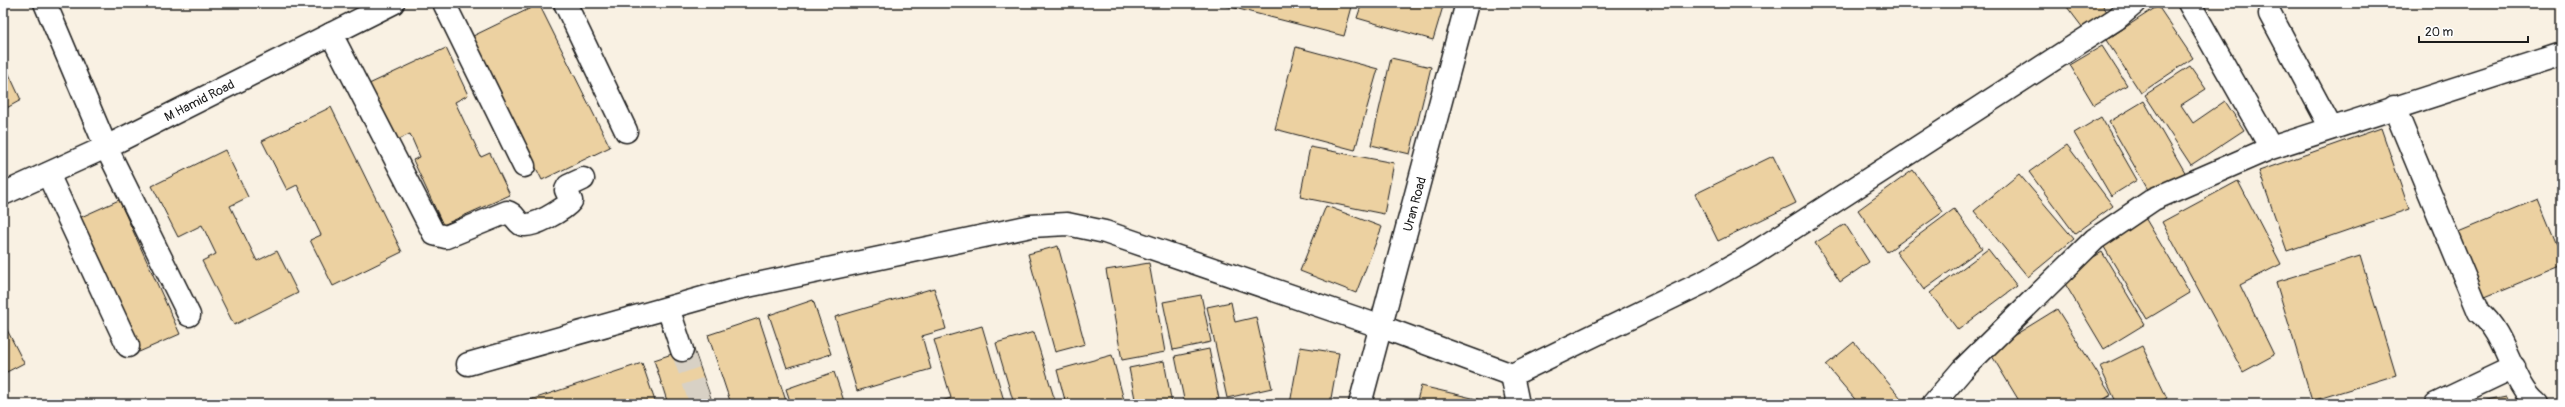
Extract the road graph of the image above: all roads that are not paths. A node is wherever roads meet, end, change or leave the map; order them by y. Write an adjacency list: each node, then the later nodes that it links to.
1 (45, 3): 14 (street)
2 (393, 3): 9 (street, M Hamid Road)
3 (444, 3): 16 (street)
4 (565, 3): 13 (street)
5 (1467, 3): 22 (street, Uran Road)
6 (2135, 3): 27 (street)
7 (2189, 3): 15 (street)
8 (2270, 14): 12 (street)
9 (332, 34): 14 (street, M Hamid Road); 18 (street)
10 (2562, 54): 11 (street)
11 (2394, 108): 12 (street); 26 (street)
12 (2331, 128): 15 (street)
13 (626, 131)
14 (106, 146): 17 (street, M Hamid Road); 21 (street)
15 (2271, 148): 28 (street)
16 (524, 166)
17 (48, 174): 19 (street, M Hamid Road); 23 (street)
18 (583, 179)
19 (3, 194)
20 (668, 308): 22 (street); 24 (street); 25 (street)
21 (189, 314)
22 (1382, 327): 27 (street); 29 (street, Uran Road)
23 (128, 346)
24 (682, 350)
25 (468, 364)
26 (2514, 368): 31 (street); 32 (street)
27 (1512, 375): 30 (street)
28 (1937, 403)
29 (1360, 404)
30 (1518, 404)
31 (2436, 404)
32 (2537, 404)

